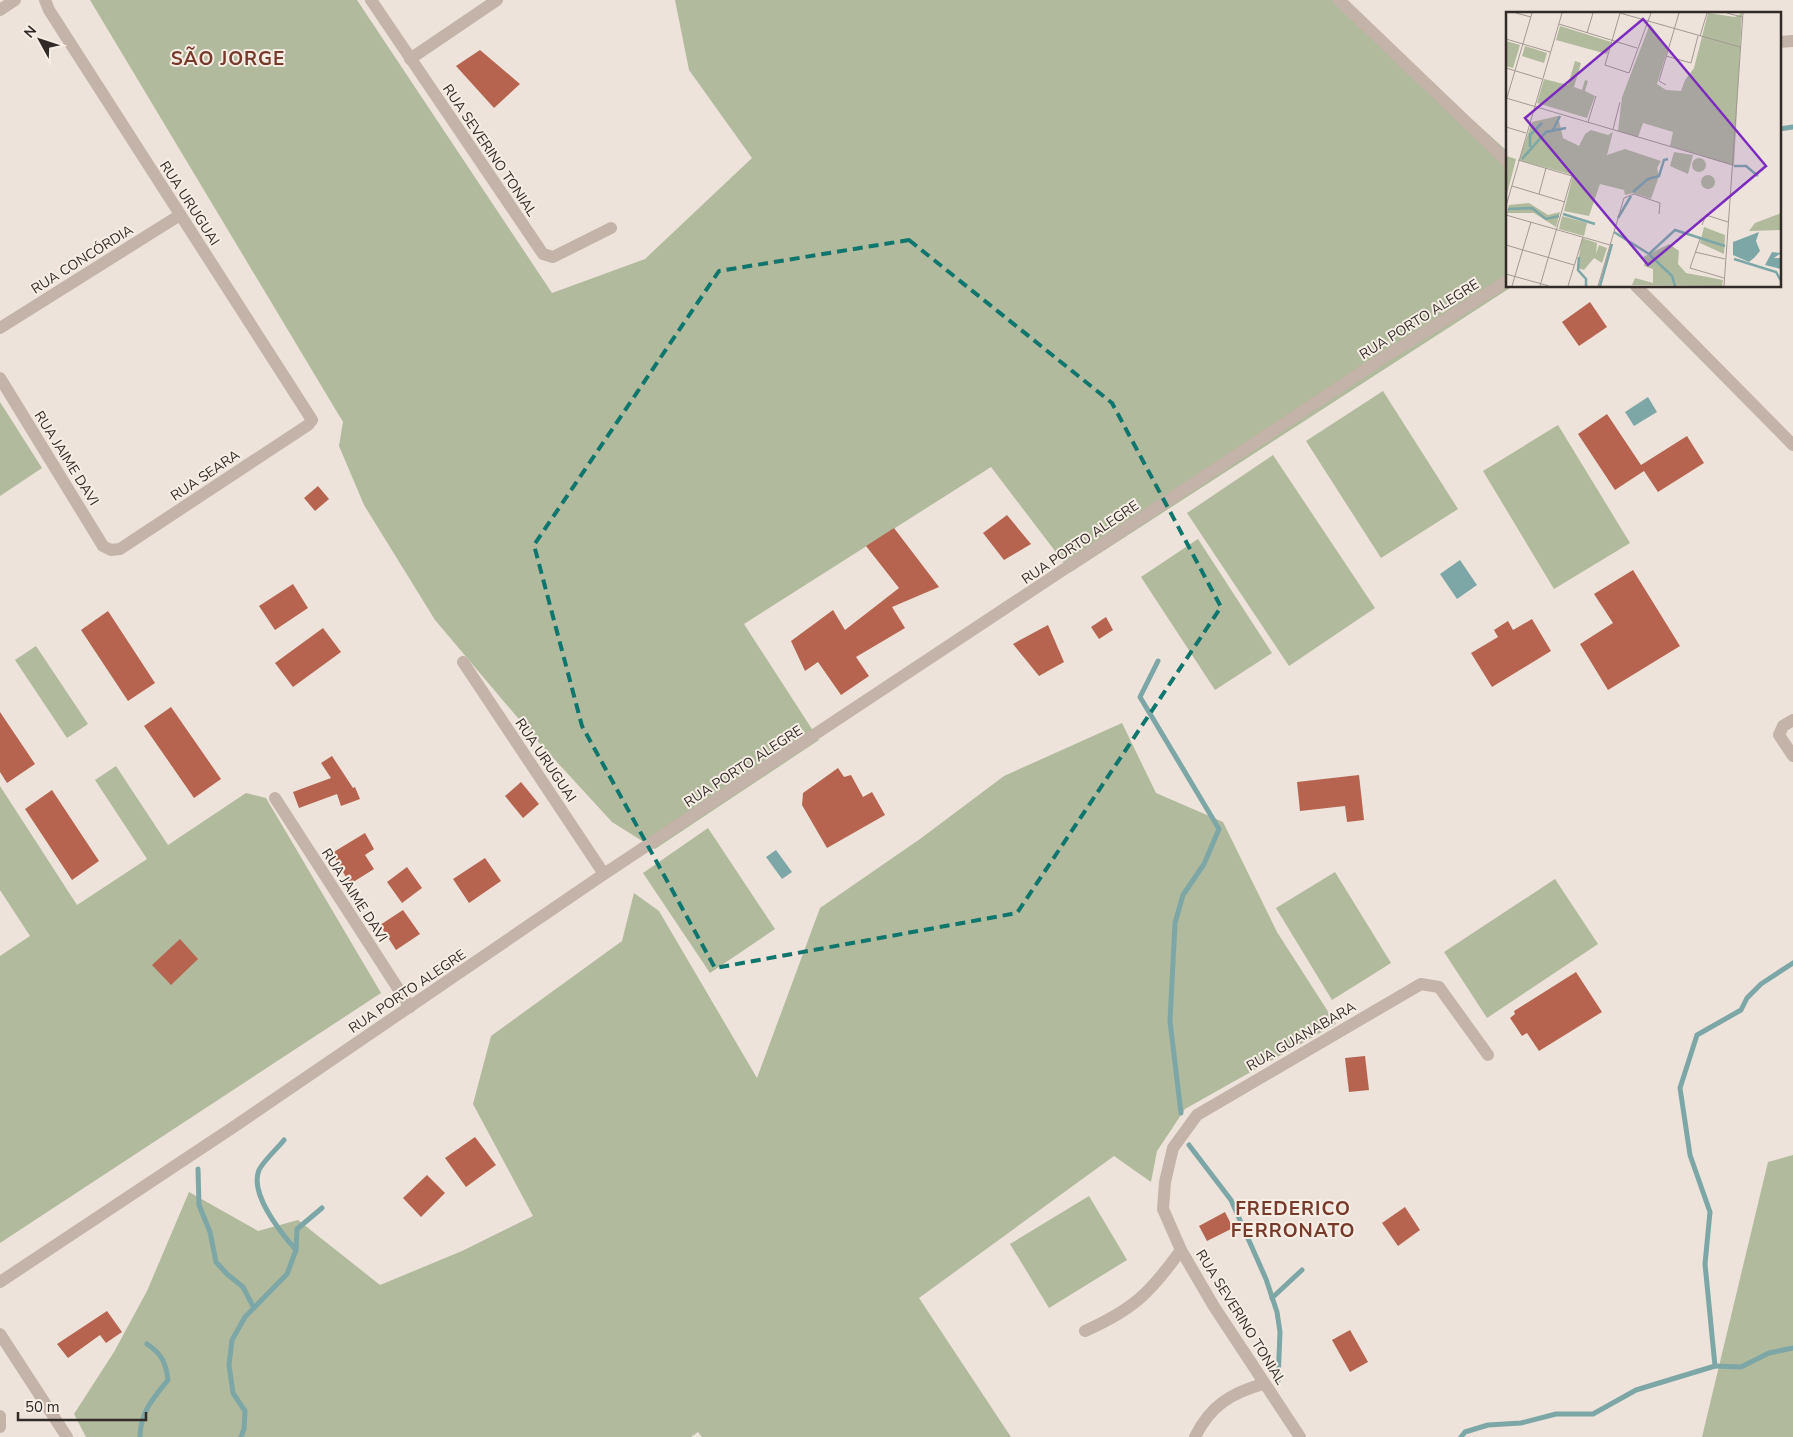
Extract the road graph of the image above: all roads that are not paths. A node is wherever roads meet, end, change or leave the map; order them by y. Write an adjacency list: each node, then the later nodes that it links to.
1 (15, 0): 6 (street)
2 (45, 0): 11 (street, RUA URUGUAI)
3 (371, 0): 9 (street, RUA SEVERINO TONIAL)
4 (497, 0): 9 (street)
5 (1339, 0): 10 (street)
6 (0, 10)
7 (1793, 41): 8 (street)
8 (1780, 42)
9 (410, 59): 12 (street, RUA SEVERINO TONIAL)
10 (1506, 160)
11 (180, 215): 15 (street, RUA CONCÓRDIA); 17 (street, RUA URUGUAI)
12 (611, 228)
13 (1506, 282): 24 (street, RUA PORTO ALEGRE)
14 (1638, 288): 18 (street)
15 (0, 328)
16 (0, 378): 19 (street, RUA JAIME DAVI)
17 (312, 420): 19 (street, RUA SEARA)
18 (1793, 445)
19 (112, 550)
20 (463, 662): 24 (street, RUA URUGUAI)
21 (1788, 723): 22 (street)
22 (1793, 756)
23 (275, 798): 25 (street, RUA JAIME DAVI)
24 (604, 874): 25 (street, RUA PORTO ALEGRE)
25 (410, 1008): 29 (street, RUA PORTO ALEGRE)
26 (1488, 1055): 27 (street, RUA GUANABARA)
27 (1163, 1209): 28 (street, RUA SEVERINO TONIAL)
28 (1181, 1250): 30 (street); 32 (street, RUA SEVERINO TONIAL)
29 (0, 1282)
30 (1085, 1331)
31 (0, 1334): 35 (street)
32 (1263, 1384): 36 (street); 37 (street, RUA SEVERINO TONIAL)
33 (0, 1416): 34 (street)
34 (0, 1427)
35 (67, 1437)
36 (1195, 1437)
37 (1300, 1437)

